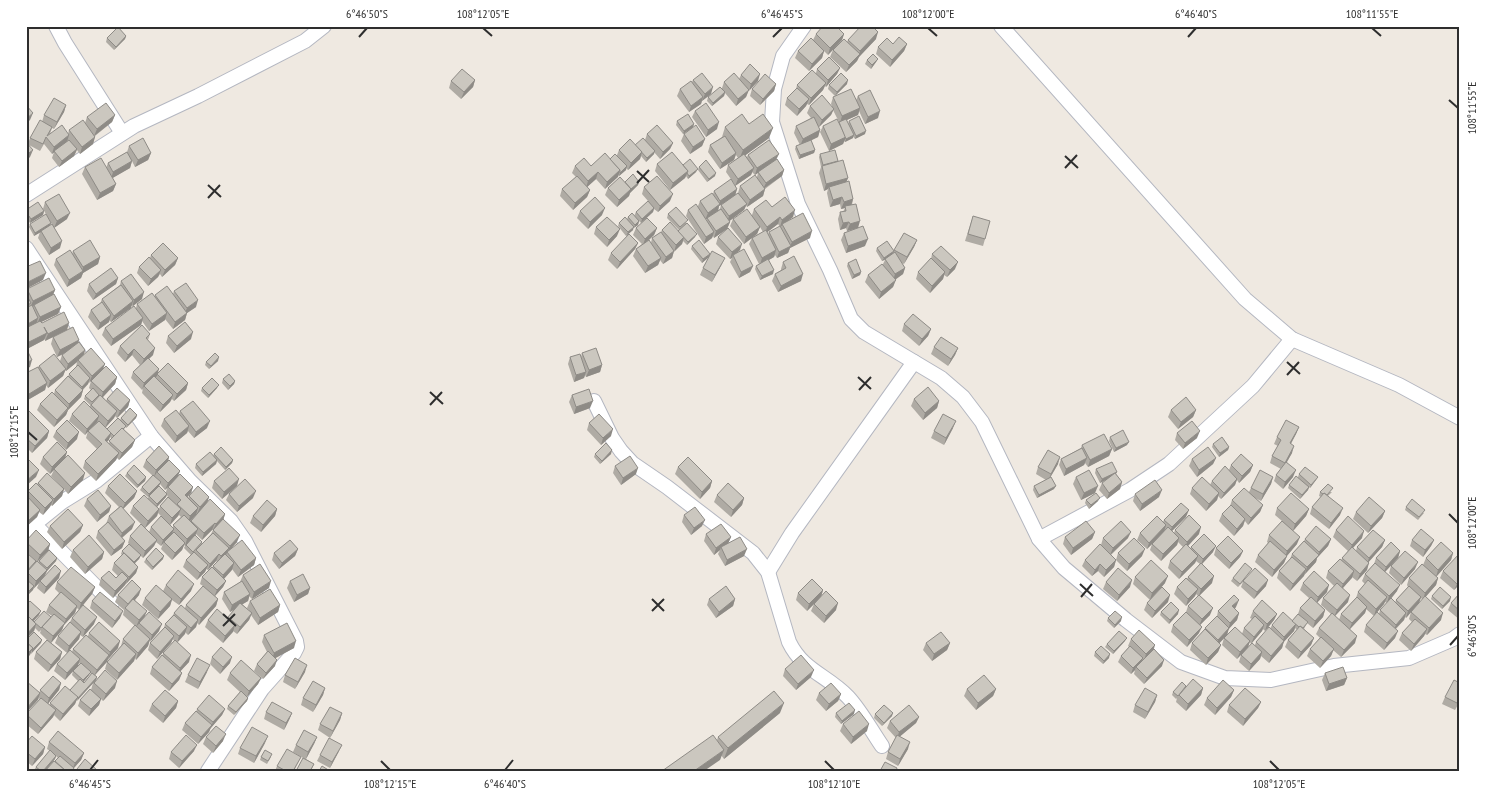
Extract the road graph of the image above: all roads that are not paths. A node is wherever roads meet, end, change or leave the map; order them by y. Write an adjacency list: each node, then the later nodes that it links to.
1 (56, 26): 5 (street)
2 (324, 26): 5 (street)
3 (804, 26): 9 (street)
4 (1001, 26): 8 (street)
5 (122, 133): 6 (street)
6 (26, 195)
7 (29, 257): 12 (street)
8 (1292, 339): 11 (street); 14 (street)
9 (914, 362): 14 (street); 15 (street)
10 (594, 401): 15 (street)
11 (1460, 418)
12 (151, 436): 13 (street); 19 (street)
13 (30, 527): 16 (street)
14 (1039, 539): 17 (street)
15 (768, 572): 18 (street)
16 (112, 603)
17 (1460, 634)
18 (882, 746)
19 (208, 771)

